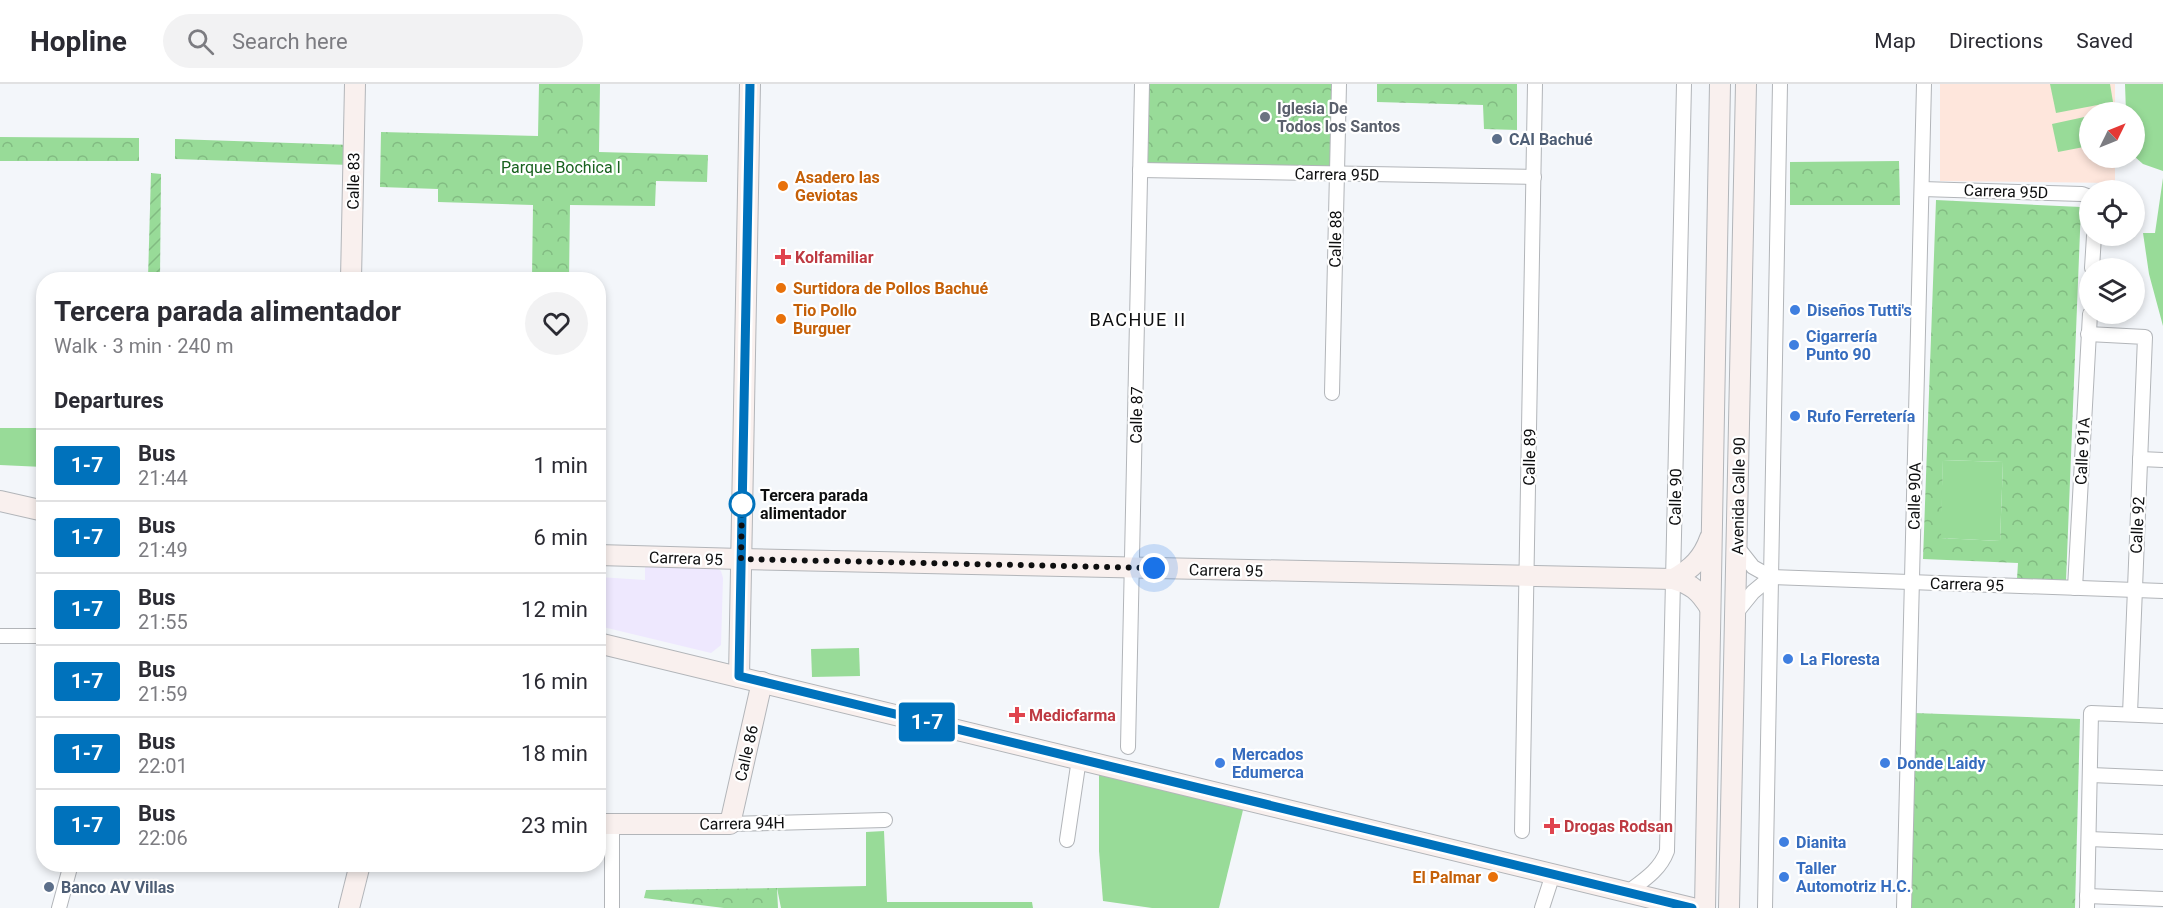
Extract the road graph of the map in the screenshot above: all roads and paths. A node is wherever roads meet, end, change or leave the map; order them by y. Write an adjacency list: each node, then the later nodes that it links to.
1 (355, 84): 16 (main road, Calle 83)
2 (750, 84): 27 (main road)
3 (1142, 84): 11 (street, Calle 87)
4 (1339, 84): 12 (street, Calle 88)
5 (1535, 84): 13 (street, Calle 89)
6 (1684, 84): 31 (street, Calle 90)
7 (1720, 84): 24 (main road, Avenida Calle 90)
8 (1746, 84): 25 (main road, Avenida Calle 90)
9 (1780, 84): 30 (street)
10 (1924, 84): 14 (street, Calle 90A)
11 (1140, 170): 12 (street, Carrera 95D); 28 (street, Calle 87)
12 (1337, 174): 13 (street, Carrera 95D); 19 (street, Calle 88)
13 (1534, 177): 29 (street, Calle 89)
14 (1922, 189): 15 (street, Carrera 95D); 32 (street, Calle 90A)
15 (2079, 194)
16 (351, 272)
17 (2089, 324): 18 (street, Calle 91A)
18 (2088, 334): 20 (street, Calle 92); 33 (street, Calle 91A)
19 (1332, 393)
20 (2140, 459): 21 (street); 34 (street, Calle 92)
21 (2163, 460)
22 (0, 501): 23 (main road)
23 (36, 509)
24 (1711, 535): 31 (main road); 36 (main road, Avenida Calle 90)
25 (1738, 549): 30 (street); 37 (main road, Avenida Calle 90)
26 (606, 555): 27 (main road, Carrera 95)
27 (741, 559): 28 (main road, Carrera 95); 41 (main road)
28 (1132, 568): 29 (main road, Carrera 95); 45 (street, Calle 87)
29 (1527, 576): 31 (main road, Carrera 95); 52 (street, Calle 89)
30 (1771, 577): 32 (street, Carrera 95); 37 (street); 70 (street)
31 (1673, 579): 36 (main road, Carrera 95); 60 (street, Calle 90)
32 (1912, 582): 33 (street, Carrera 95); 71 (street, Calle 90A)
33 (2075, 588): 34 (street, Carrera 95)
34 (2134, 590): 35 (street, Carrera 95); 43 (street, Calle 92)
35 (2163, 591)
36 (1710, 608): 68 (main road, Avenida Calle 90)
37 (1736, 613): 69 (main road, Avenida Calle 90)
38 (0, 636): 39 (street)
39 (36, 636)
40 (606, 645): 41 (main road)
41 (739, 676): 42 (main road)
42 (762, 682): 46 (main road); 51 (main road, Calle 86)
43 (2130, 714): 44 (street); 47 (street)
44 (2163, 716)
45 (1128, 747)
46 (1079, 759): 55 (street); 59 (main road)
47 (2091, 775): 48 (street); 54 (street)
48 (2163, 778)
49 (885, 820): 51 (street, Carrera 94H)
50 (606, 824): 51 (main road, Carrera 94H)
51 (730, 824)
52 (1522, 831)
53 (606, 836): 65 (street)
54 (2089, 839): 56 (street); 62 (street)
55 (1067, 840)
56 (2163, 842)
57 (69, 872): 63 (street)
58 (358, 872): 64 (main road)
59 (1553, 874): 60 (main road); 66 (street)
60 (1628, 892): 67 (main road)
61 (2163, 899): 62 (street)
62 (2087, 902)
63 (59, 908)
64 (349, 908)
65 (612, 908)
66 (1542, 908)
67 (1692, 908)
68 (1705, 908)
69 (1729, 908)
70 (1765, 908)
71 (1904, 908)

